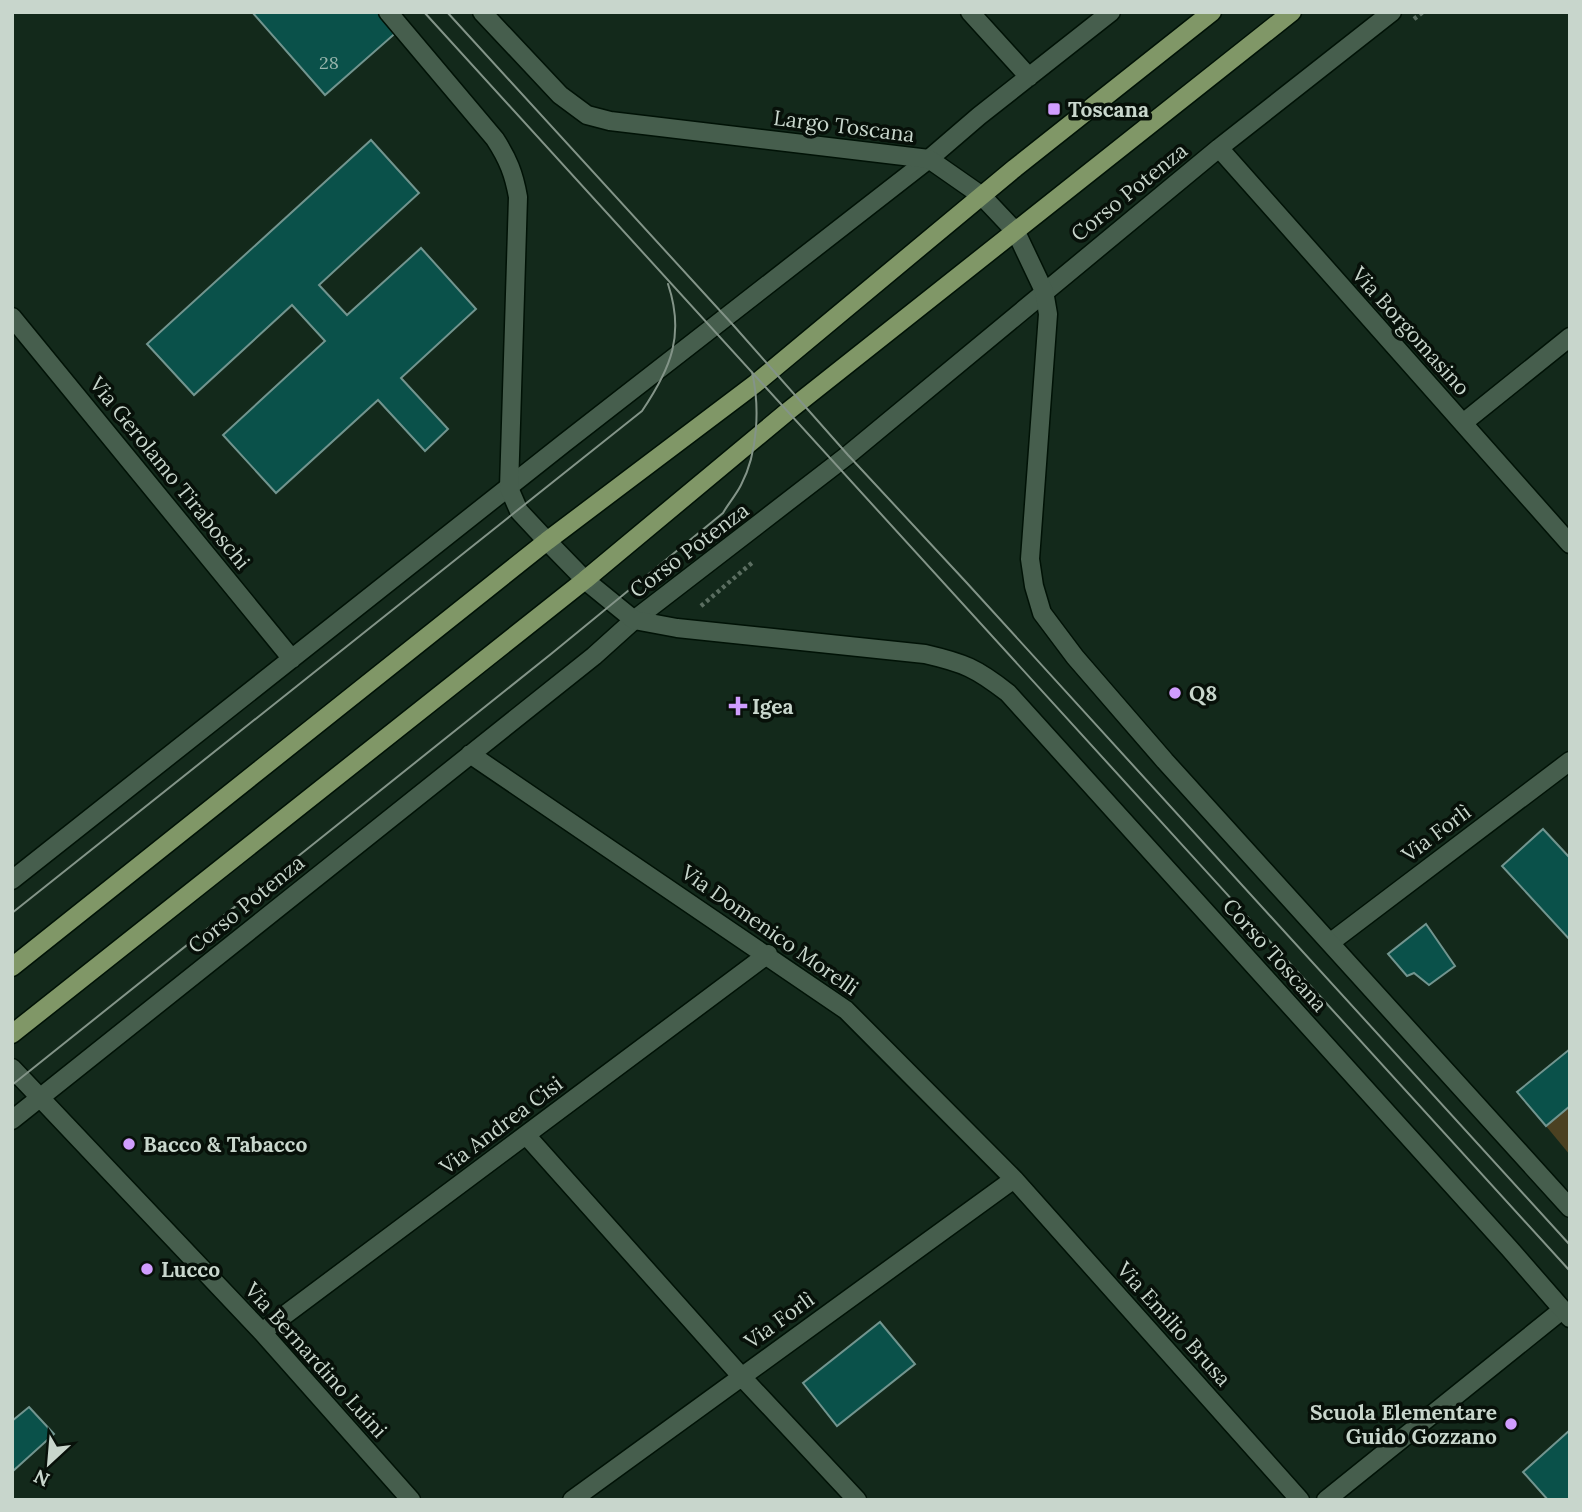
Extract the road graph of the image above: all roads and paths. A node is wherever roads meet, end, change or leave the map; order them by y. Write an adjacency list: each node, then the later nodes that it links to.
1 (388, 12): 19 (street)
2 (482, 12): 10 (street, Largo Toscana)
3 (970, 12): 8 (street)
4 (1111, 12): 8 (street)
5 (1212, 12): 11 (main road)
6 (1292, 12): 12 (main road, Corso Potenza)
7 (1392, 12): 9 (street, Corso Potenza)
8 (1029, 77): 10 (street)
9 (1219, 148): 13 (street, Corso Potenza); 18 (street, Via Borgomasino)
10 (929, 159): 11 (street, Largo Toscana); 19 (street)
11 (982, 196): 12 (street, Largo Toscana); 20 (main road)
12 (1016, 232): 13 (street, Largo Toscana); 22 (main road, Corso Potenza)
13 (1044, 291): 23 (street, Corso Potenza); 28 (street, Largo Toscana)
14 (12, 317): 15 (street, Via Gerolamo Tiraboschi)
15 (27, 333): 17 (street); 24 (street, Via Gerolamo Tiraboschi)
16 (1570, 337): 18 (street)
17 (12, 344)
18 (1463, 423): 21 (street, Via Borgomasino)
19 (509, 488): 20 (street); 24 (street)
20 (547, 541): 22 (street); 30 (main road)
21 (1570, 544)
22 (585, 580): 23 (street); 31 (main road, Corso Potenza)
23 (634, 621): 25 (street, Corso Potenza); 38 (street, Corso Toscana)
24 (292, 659): 27 (street)
25 (470, 754): 29 (street, Via Domenico Morelli); 33 (street, Corso Potenza)
26 (1570, 761): 28 (street, Via Forlì)
27 (12, 880)
28 (1331, 942): 37 (street)
29 (768, 954): 35 (street, Via Andrea Cisi); 36 (street, Via Domenico Morelli)
30 (12, 967)
31 (12, 1034)
32 (12, 1068): 33 (street, Via Bernardino Luini)
33 (39, 1099): 34 (street, Corso Potenza); 39 (street, Via Bernardino Luini)
34 (12, 1120)
35 (526, 1135): 39 (street, Via Andrea Cisi); 40 (street)
36 (1014, 1179): 40 (street, Via Forlì); 44 (street, Via Emilio Brusa)
37 (1570, 1208)
38 (1566, 1314): 45 (street)
39 (262, 1332): 41 (street, Via Bernardino Luini)
40 (741, 1376): 42 (street, Via Forlì); 43 (street)
41 (411, 1500)
42 (572, 1500)
43 (857, 1500)
44 (1300, 1500)
45 (1326, 1500)

